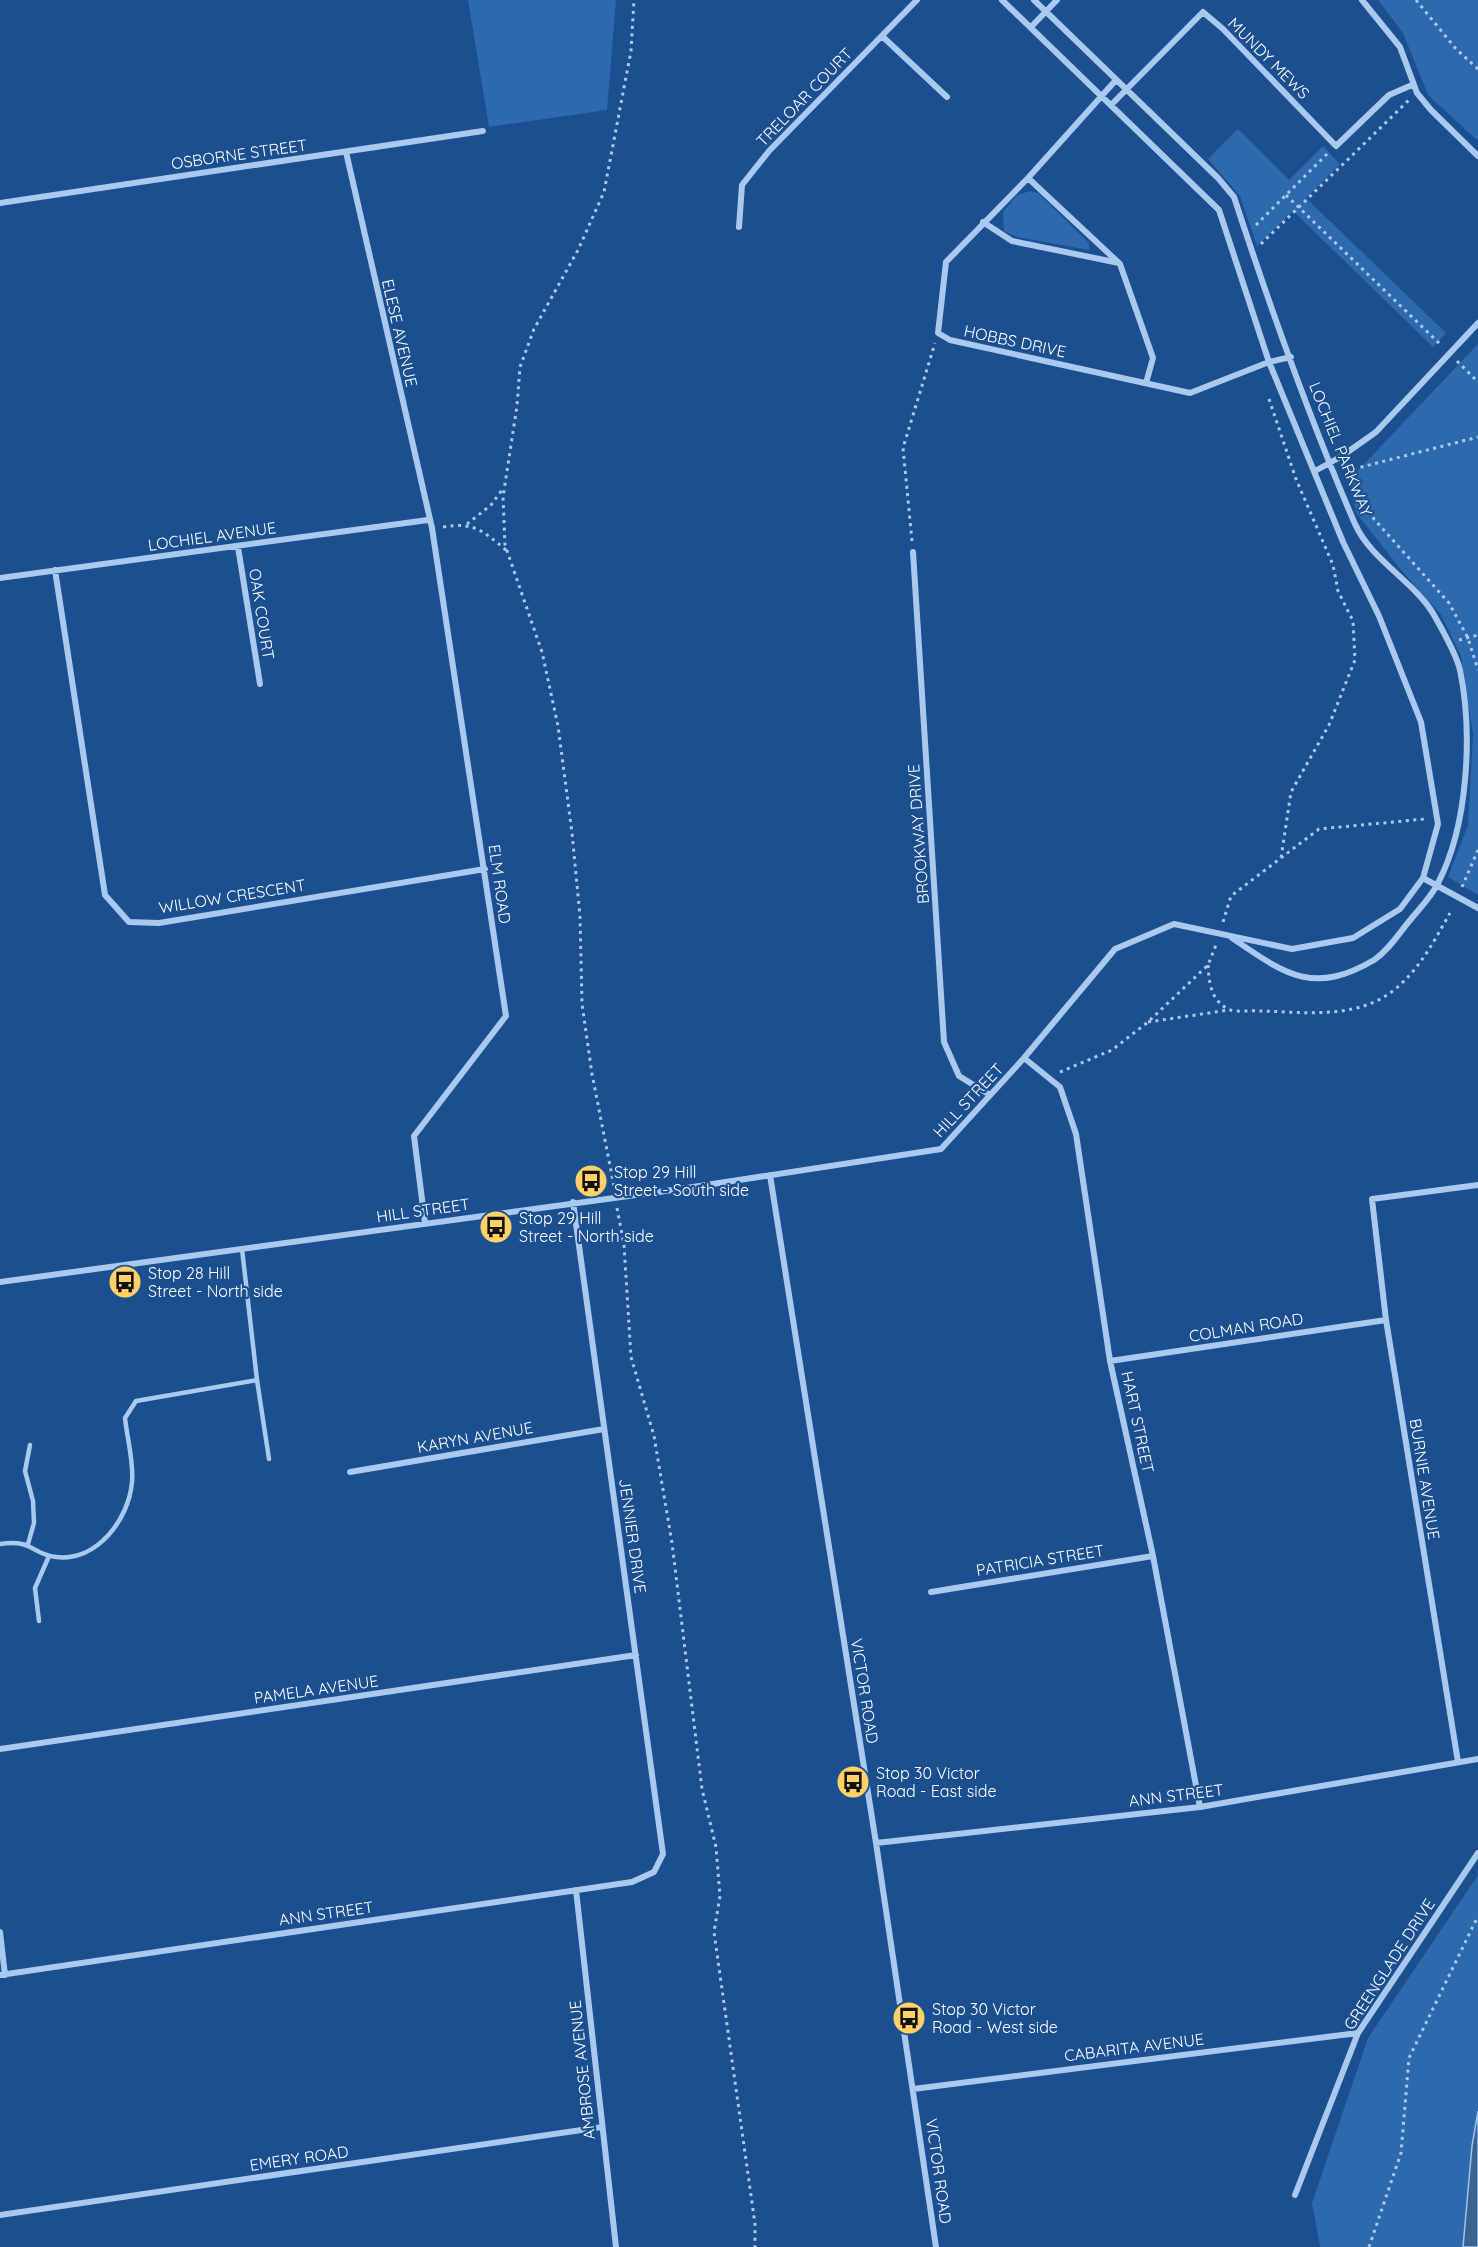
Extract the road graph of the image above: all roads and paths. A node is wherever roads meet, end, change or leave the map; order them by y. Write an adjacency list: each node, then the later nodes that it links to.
1 (634, 0): 45 (path)
2 (917, 0): 10 (street, TRELOAR COURT)
3 (1002, 0): 9 (street, LOCHIEL PARKWAY)
4 (1034, 0): 8 (street, LOCHIEL PARKWAY)
5 (1057, 0): 8 (street)
6 (1362, 0): 13 (street)
7 (1416, 0): 11 (path)
8 (1046, 11): 9 (street); 12 (street, LOCHIEL PARKWAY)
9 (1031, 27): 16 (street, LOCHIEL PARKWAY)
10 (883, 37): 17 (street); 28 (street, TRELOAR COURT)
11 (1478, 69)
12 (1116, 80): 14 (street, LOCHIEL PARKWAY); 16 (street, HOBBS DRIVE)
13 (1412, 85): 15 (street); 20 (street)
14 (1126, 89): 18 (street, MUNDY MEWS); 20 (street, MUNDY MEWS); 29 (street, LOCHIEL PARKWAY)
15 (1418, 93): 22 (street); 26 (path)
16 (1102, 96): 18 (street, LOCHIEL PARKWAY); 23 (street, HOBBS DRIVE)
17 (947, 97)
18 (1112, 104): 36 (street, LOCHIEL PARKWAY)
19 (483, 131): 21 (street, OSBORNE STREET)
20 (1336, 146): 24 (path)
21 (346, 152): 25 (street, OSBORNE STREET); 46 (street, ELESE AVENUE)
22 (1478, 156)
23 (1028, 177): 27 (street, HOBBS DRIVE); 31 (street)
24 (1286, 195): 26 (path); 29 (path)
25 (0, 203)
26 (1298, 207): 30 (path); 34 (path)
27 (983, 222): 31 (street); 33 (street, HOBBS DRIVE)
28 (739, 227)
29 (1247, 234): 30 (street, LOCHIEL PARKWAY)
30 (1253, 251): 35 (street, LOCHIEL PARKWAY)
31 (1120, 264): 38 (street)
32 (1478, 323): 34 (street)
33 (938, 333): 38 (street, HOBBS DRIVE); 51 (path)
34 (1449, 354): 37 (path); 41 (street)
35 (1290, 357): 36 (street, HOBBS DRIVE); 41 (street, LOCHIEL PARKWAY)
36 (1269, 362): 38 (street, HOBBS DRIVE); 42 (street, LOCHIEL PARKWAY)
37 (1478, 382)
38 (1146, 383)
39 (1269, 398): 58 (path)
40 (1478, 437): 43 (path)
41 (1330, 460): 42 (street); 44 (street, LOCHIEL PARKWAY)
42 (1315, 471): 60 (street, LOCHIEL PARKWAY)
43 (1348, 471): 44 (path); 54 (path)
44 (1335, 474): 61 (street, LOCHIEL PARKWAY)
45 (504, 488): 47 (path); 50 (path)
46 (428, 520): 48 (street, ELM ROAD); 49 (street, LOCHIEL AVENUE)
47 (467, 524): 48 (path); 50 (path)
48 (432, 528): 59 (street, ELM ROAD)
49 (238, 547): 52 (street, LOCHIEL AVENUE); 55 (street, OAK COURT)
50 (507, 551): 74 (path)
51 (913, 552): 71 (street, BROOKWAY DRIVE)
52 (55, 570): 53 (street, LOCHIEL AVENUE); 59 (street, WILLOW CRESCENT)
53 (0, 578)
54 (1478, 670)
55 (260, 684)
56 (1425, 819): 58 (path)
57 (1478, 850): 62 (path)
58 (1281, 858): 64 (path)
59 (485, 869): 76 (street, ELM ROAD)
60 (1423, 878): 61 (street); 65 (street, LOCHIEL PARKWAY)
61 (1437, 885): 63 (street); 65 (street, LOCHIEL PARKWAY)
62 (1460, 891)
63 (1478, 908)
64 (1223, 922)
65 (1229, 936): 69 (street, LOCHIEL PARKWAY)
66 (1217, 941): 68 (path)
67 (1229, 1010): 68 (path)
68 (1148, 1022): 70 (path)
69 (1024, 1058): 70 (street, HART STREET); 71 (street, HILL STREET)
70 (1048, 1077): 80 (street, HART STREET)
71 (990, 1095): 72 (street, HILL STREET)
72 (770, 1175): 74 (street, HILL STREET); 97 (street, VICTOR ROAD)
73 (1478, 1185): 79 (street, BURNIE AVENUE)
74 (614, 1196): 75 (street, HILL STREET); 110 (path)
75 (573, 1202): 76 (street, HILL STREET); 82 (street, JENNIER DRIVE)
76 (425, 1223): 77 (street, HILL STREET)
77 (242, 1248): 78 (street, HILL STREET); 81 (lane)
78 (0, 1282)
79 (1386, 1320): 80 (street, COLMAN ROAD); 95 (street, BURNIE AVENUE)
80 (1110, 1361): 89 (street, HART STREET)
81 (257, 1380): 84 (lane); 88 (lane)
82 (604, 1429): 85 (street, KARYN AVENUE); 92 (street, JENNIER DRIVE)
83 (30, 1445): 86 (lane)
84 (270, 1459)
85 (351, 1472)
86 (28, 1544): 87 (lane); 88 (lane)
87 (0, 1545)
88 (49, 1556): 91 (lane)
89 (1153, 1556): 90 (street, PATRICIA STREET); 96 (street, HART STREET)
90 (931, 1592)
91 (39, 1621)
92 (636, 1655): 93 (street, PAMELA AVENUE); 99 (street, JENNIER DRIVE)
93 (0, 1749)
94 (1478, 1759): 95 (street, ANN STREET)
95 (1458, 1762): 96 (street, ANN STREET)
96 (1200, 1807): 97 (street, ANN STREET)
97 (876, 1843): 105 (street, VICTOR ROAD)
98 (1478, 1853): 104 (street, GREENGLADE DRIVE)
99 (654, 1872): 100 (street, ANN STREET)
100 (576, 1890): 103 (street, ANN STREET); 106 (street, AMBROSE AVENUE)
101 (1478, 1916): 112 (path)
102 (0, 1932): 103 (street)
103 (3, 1975)
104 (1358, 2033): 105 (street, CABARITA AVENUE); 107 (street, GREENGLADE DRIVE)
105 (913, 2089): 111 (street, VICTOR ROAD)
106 (602, 2127): 108 (street, EMERY ROAD); 109 (street, AMBROSE AVENUE)
107 (1295, 2195)
108 (0, 2215)
109 (616, 2247)
110 (755, 2247)
111 (936, 2247)
112 (1369, 2247)

